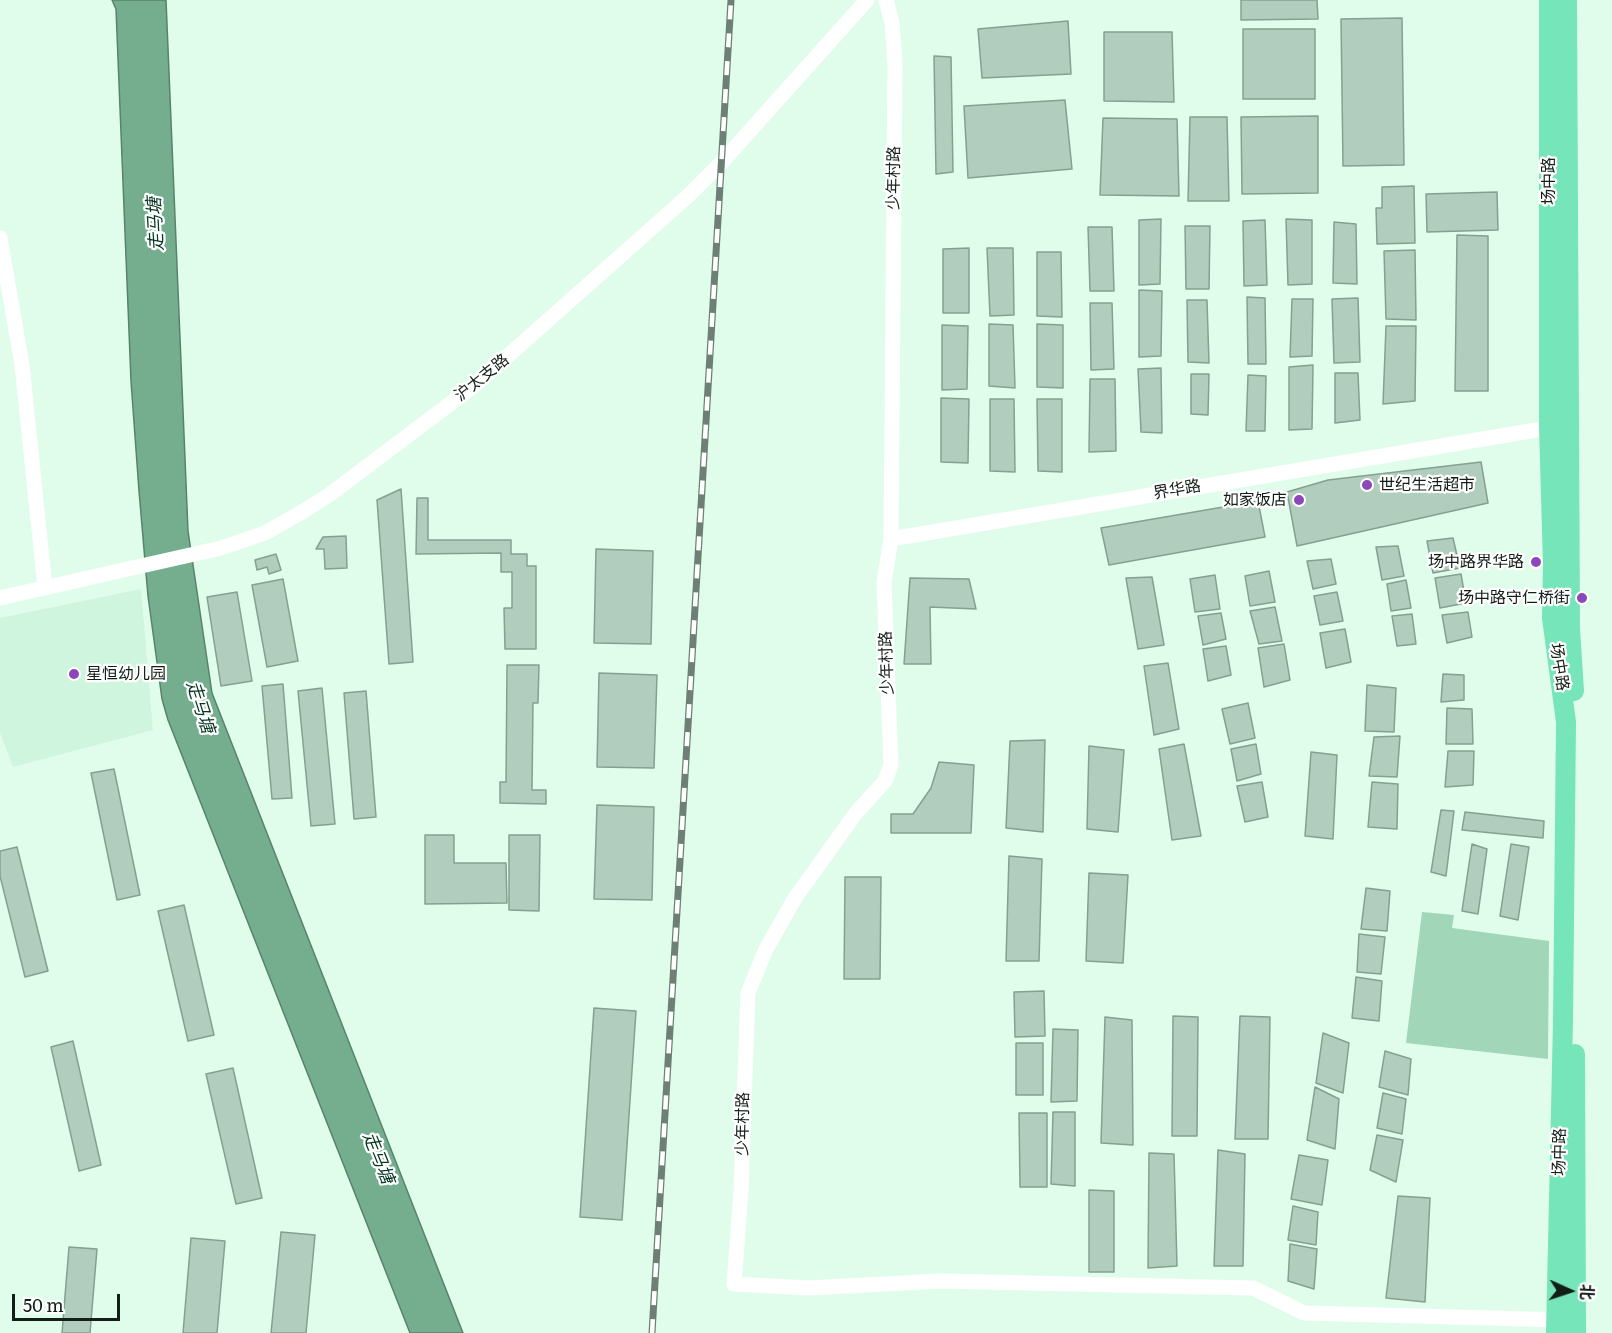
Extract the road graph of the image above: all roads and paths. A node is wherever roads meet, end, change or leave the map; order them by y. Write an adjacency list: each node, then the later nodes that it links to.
1 (867, 0): 8 (street, 沪太支路)
2 (886, 0): 7 (street, 少年村路)
3 (1549, 0): 6 (main road, 场中路)
4 (1567, 0): 6 (main road, 场中路)
5 (0, 238): 8 (street)
6 (1559, 426): 7 (street, 界华路); 10 (main road, 场中路)
7 (891, 539): 10 (street, 少年村路)
8 (45, 588): 9 (street, 沪太支路)
9 (0, 598)
10 (1566, 1326)

